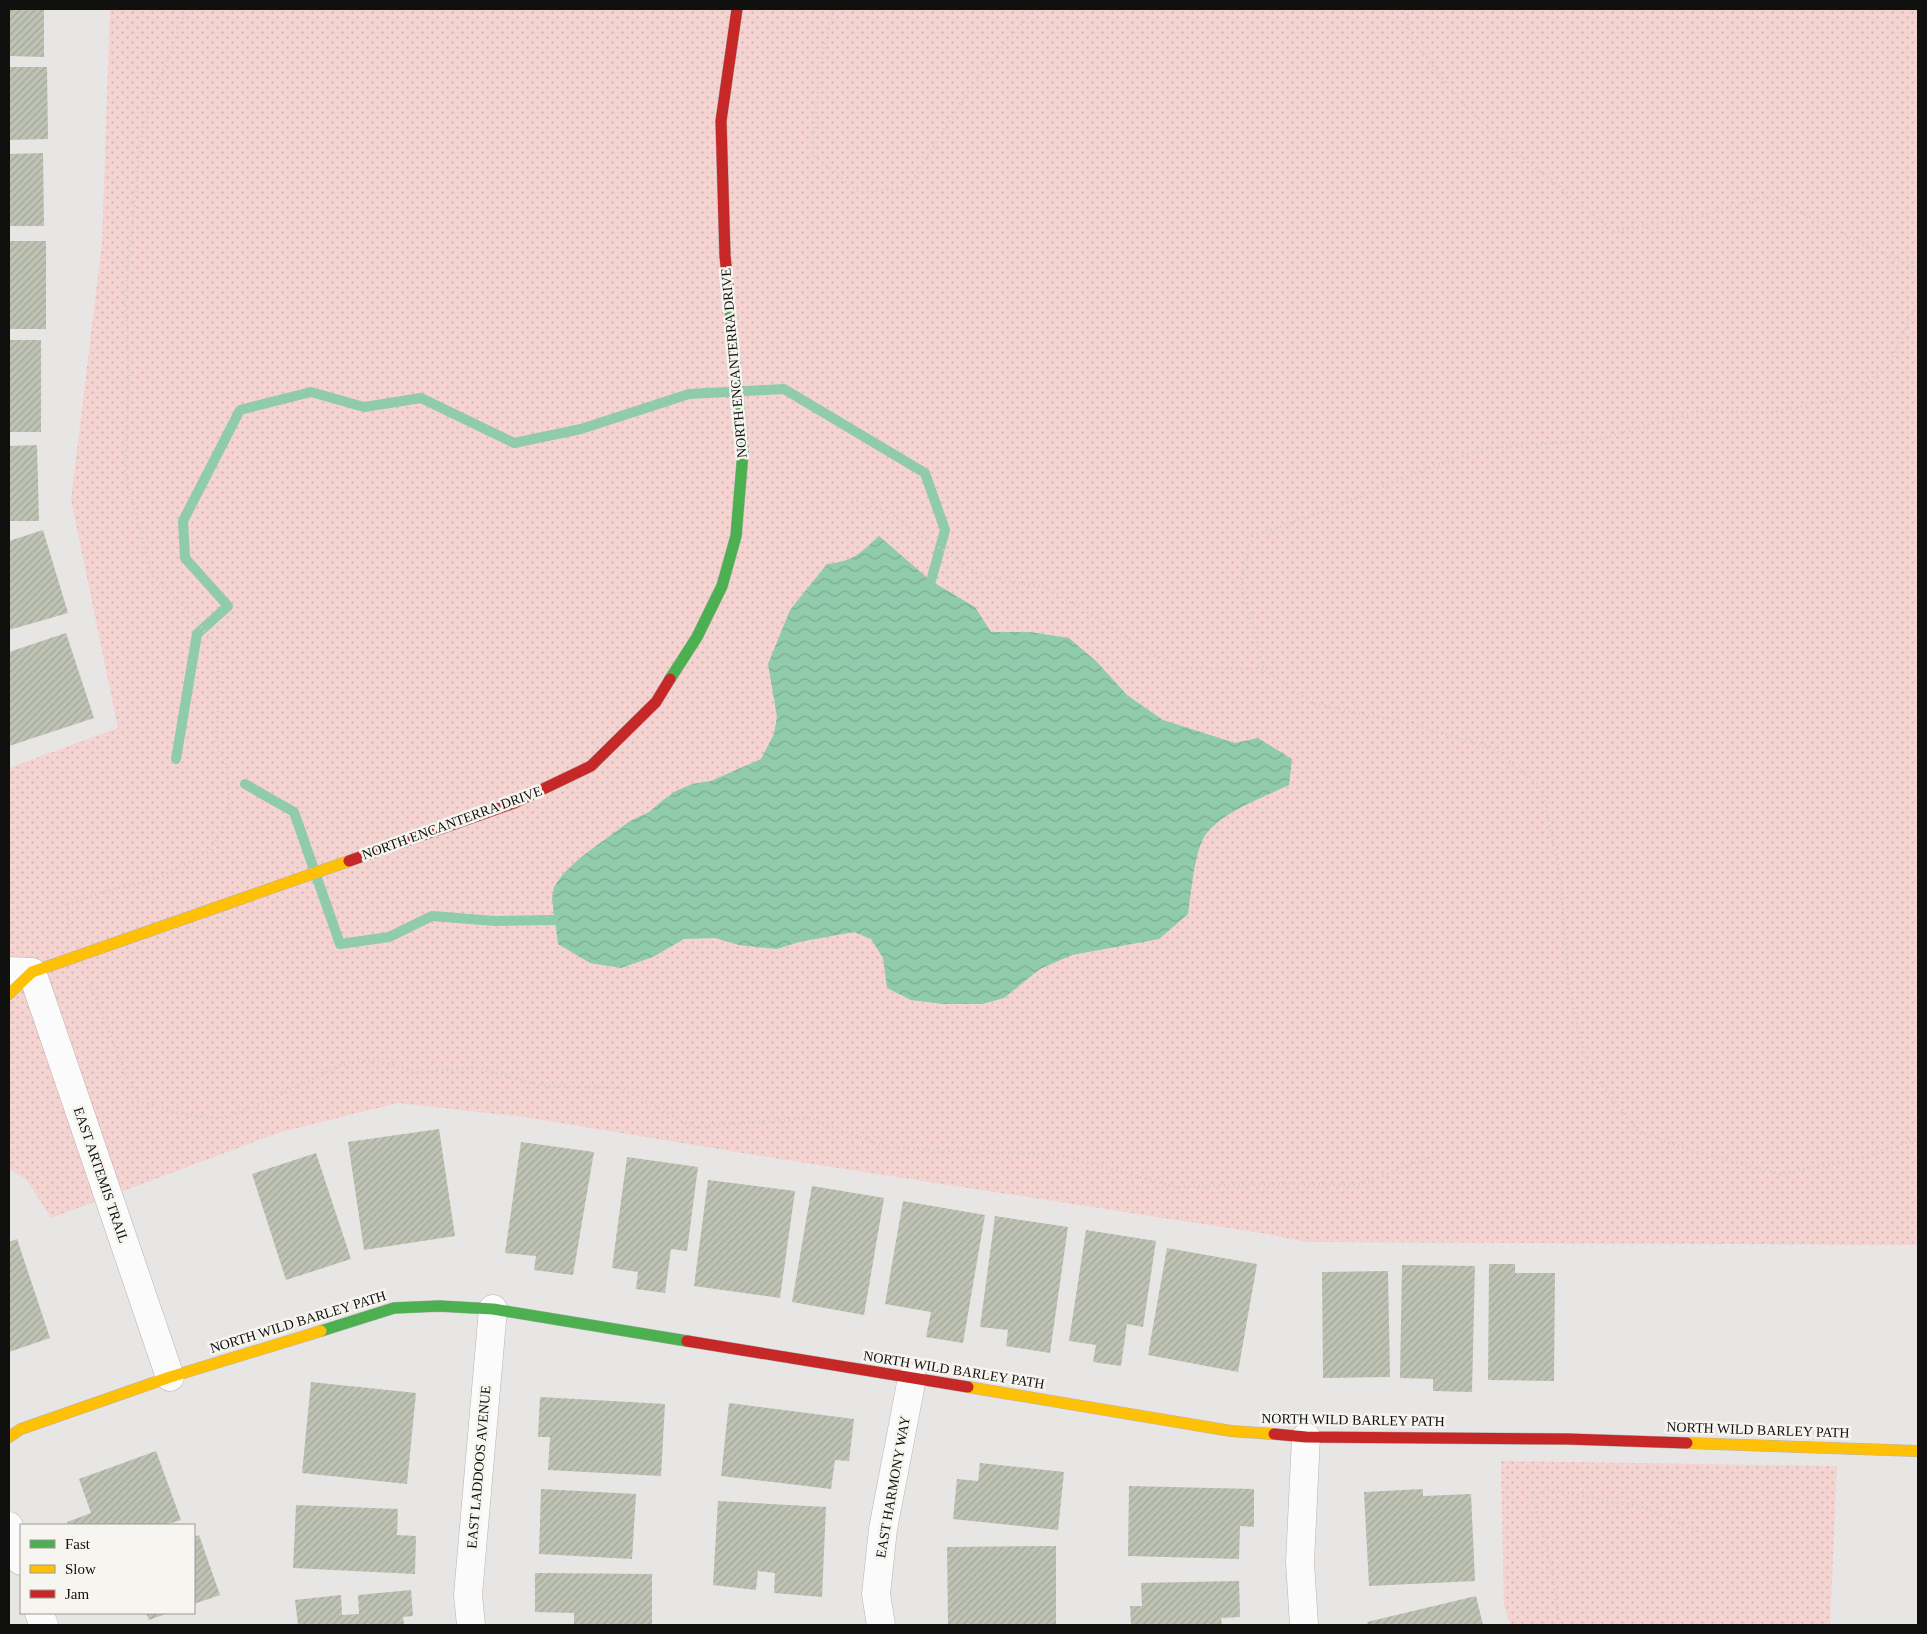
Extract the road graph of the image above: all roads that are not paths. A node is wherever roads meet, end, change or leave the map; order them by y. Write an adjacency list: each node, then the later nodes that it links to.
1 (736, 9): 2 (street, NORTH ENCANTERRA DRIVE)
2 (20, 972): 3 (street, NORTH ENCANTERRA DRIVE); 5 (street, EAST ARTEMIS TRAIL)
3 (9, 994)
4 (493, 1309): 5 (street, NORTH WILD BARLEY PATH); 6 (street, NORTH WILD BARLEY PATH); 12 (street, EAST LADDOOS AVENUE)
5 (170, 1378): 7 (street, NORTH WILD BARLEY PATH)
6 (912, 1378): 8 (street, NORTH WILD BARLEY PATH); 13 (street, EAST HARMONY WAY)
7 (9, 1437)
8 (1306, 1437): 9 (street, NORTH WILD BARLEY PATH); 14 (street)
9 (1918, 1451)
10 (9, 1526): 11 (street)
11 (20, 1558)
12 (470, 1625)
13 (881, 1625)
14 (1304, 1625)

